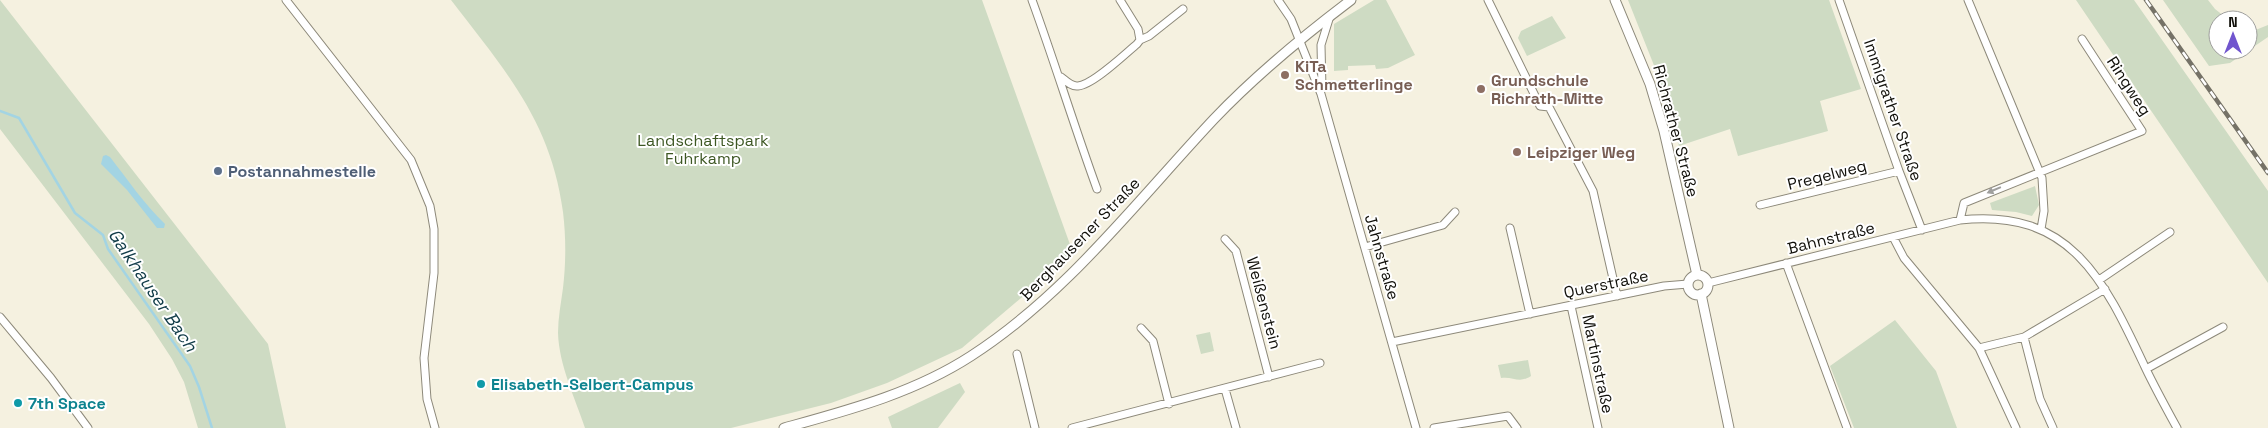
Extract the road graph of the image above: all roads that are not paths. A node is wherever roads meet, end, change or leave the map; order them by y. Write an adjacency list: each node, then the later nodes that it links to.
1 (286, 0): 54 (street)
2 (1032, 0): 15 (street)
3 (1120, 0): 14 (street)
4 (1278, 0): 12 (street, Jahnstraße)
5 (1351, 0): 11 (main road, Berghausener Straße)
6 (1488, 0): 37 (street)
7 (1615, 0): 31 (main road, Richrather Straße)
8 (1839, 0): 18 (street, Immigrather Straße)
9 (1968, 0): 17 (street)
10 (1183, 8): 14 (street)
11 (1330, 16): 12 (main road, Berghausener Straße); 16 (street, Jahnstraße)
12 (1300, 39): 16 (street, Jahnstraße); 55 (main road, Berghausener Straße)
13 (2082, 39): 17 (street, Ringweg)
14 (1140, 40): 15 (street)
15 (1061, 77): 19 (street)
16 (1321, 94): 29 (street, Jahnstraße)
17 (2039, 171): 22 (street, one-way to 22); 24 (street)
18 (1899, 172): 20 (street, Pregelweg); 25 (street, Immigrather Straße)
19 (1097, 189)
20 (1760, 205)
21 (1455, 212): 29 (street)
22 (1960, 220): 24 (street, Bahnstraße); 25 (street, Bahnstraße)
23 (1510, 228): 39 (street)
24 (2041, 229): 32 (street, Bahnstraße)
25 (1922, 230): 27 (street, Bahnstraße)
26 (2170, 232): 32 (street)
27 (1893, 237): 30 (street, Bahnstraße); 45 (street)
28 (1226, 239): 49 (street, Weißenstein)
29 (1365, 248): 44 (street, Jahnstraße)
30 (1786, 263): 33 (street, Bahnstraße); 64 (street)
31 (1697, 275): 33 (main road); 34 (main road)
32 (2099, 280): 35 (street, Bahnstraße)
33 (1708, 283): 36 (main road)
34 (1688, 284): 36 (main road); 37 (street, Querstraße)
35 (2105, 290): 43 (street); 48 (street, Bahnstraße)
36 (1701, 294): 63 (main road)
37 (1617, 296): 38 (street, Querstraße)
38 (1571, 306): 39 (street, Querstraße); 62 (street, Martinstraße)
39 (1530, 314): 44 (street, Querstraße)
40 (0, 317): 53 (street)
41 (2223, 327): 48 (street)
42 (1140, 328): 51 (street)
43 (2024, 337): 45 (street); 66 (street)
44 (1392, 342): 59 (street, Jahnstraße)
45 (1979, 348): 65 (street)
46 (1017, 354): 56 (street)
47 (1320, 363): 49 (street)
48 (2146, 369): 67 (street, Bahnstraße)
49 (1269, 377): 50 (street)
50 (1225, 389): 51 (street); 58 (street)
51 (1168, 404): 52 (street)
52 (1099, 425): 57 (street)
53 (88, 428)
54 (435, 428)
55 (784, 428)
56 (1035, 428)
57 (1072, 428)
58 (1236, 428)
59 (1416, 428)
60 (1434, 428): 61 (street)
61 (1517, 428)
62 (1598, 428)
63 (1729, 428)
64 (1847, 428)
65 (2016, 428)
66 (2052, 428)
67 (2177, 428)

